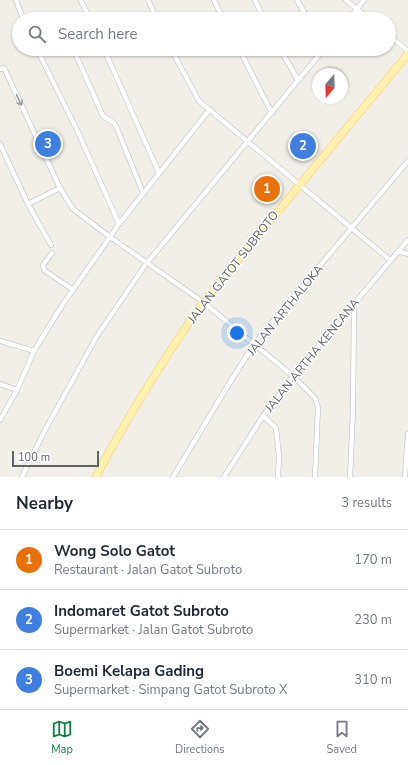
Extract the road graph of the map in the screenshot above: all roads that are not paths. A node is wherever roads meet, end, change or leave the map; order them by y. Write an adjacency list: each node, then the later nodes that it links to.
1 (16, 0): 10 (street)
2 (148, 0): 12 (street)
3 (214, 0): 13 (street)
4 (255, 0): 14 (street)
5 (297, 0): 15 (street)
6 (346, 0): 9 (street)
7 (364, 0): 9 (street)
8 (81, 1): 11 (street)
9 (357, 9): 16 (street); 17 (street)
10 (20, 12)
11 (86, 12)
12 (154, 12)
13 (220, 12)
14 (261, 12)
15 (304, 12)
16 (355, 12)
17 (361, 12)
18 (396, 42): 19 (street)
19 (408, 53): 35 (main road, JALAN GATOT SUBROTO)
20 (40, 56): 39 (street)
21 (76, 56): 37 (street)
22 (107, 56): 34 (street)
23 (176, 56): 29 (street)
24 (243, 56): 30 (street)
25 (284, 56): 28 (street)
26 (318, 56): 28 (street)
27 (0, 69): 36 (street, one-way to 36)
28 (298, 80): 30 (street)
29 (210, 109): 31 (street); 34 (street)
30 (272, 112): 31 (street)
31 (248, 141): 35 (street); 48 (street)
32 (0, 144): 38 (street)
33 (408, 161): 40 (street, JALAN ARTHALOKA)
34 (159, 172): 37 (street)
35 (300, 184): 40 (street); 50 (main road, JALAN GATOT SUBROTO)
36 (60, 188): 38 (street); 41 (street)
37 (143, 193): 39 (street)
38 (28, 204): 43 (street)
39 (119, 224): 41 (street)
40 (352, 228): 47 (street); 53 (street, JALAN ARTHALOKA)
41 (110, 237): 48 (street); 49 (street)
42 (408, 240): 44 (street, JALAN ARTHA KENCANA)
43 (51, 245)
44 (398, 251): 46 (street); 47 (street, JALAN ARTHA KENCANA)
45 (52, 253): 49 (street)
46 (408, 254)
47 (390, 260): 51 (street, JALAN ARTHA KENCANA)
48 (146, 264): 50 (street); 62 (street)
49 (73, 290): 54 (street)
50 (203, 302): 53 (street); 63 (main road, JALAN GATOT SUBROTO)
51 (354, 304): 55 (street, JALAN ARTHA KENCANA); 68 (street)
52 (0, 341): 54 (street)
53 (254, 344): 55 (street); 64 (street, JALAN ARTHALOKA)
54 (34, 351): 57 (street)
55 (293, 376): 58 (street, JALAN ARTHA KENCANA); 67 (street)
56 (0, 384): 57 (street)
57 (17, 390): 59 (street)
58 (263, 416): 65 (street, JALAN ARTHA KENCANA); 66 (street)
59 (0, 420)
60 (408, 434): 61 (street)
61 (407, 467): 69 (street)
62 (22, 477)
63 (96, 477)
64 (173, 477)
65 (224, 477)
66 (278, 477)
67 (315, 477)
68 (350, 477)
69 (405, 477)

